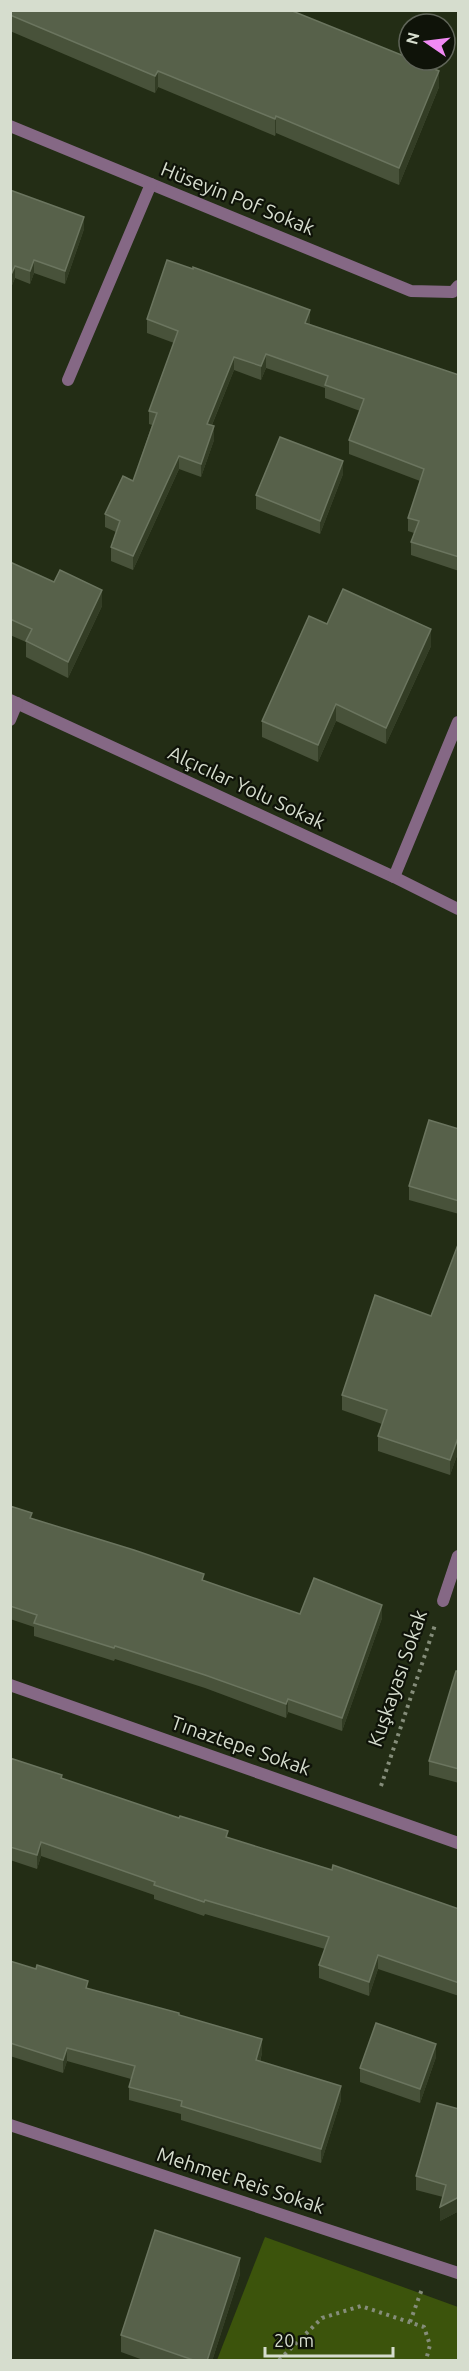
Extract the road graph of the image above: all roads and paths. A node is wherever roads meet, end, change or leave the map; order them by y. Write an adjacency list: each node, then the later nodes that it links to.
1 (10, 126): 2 (street, Hüseyin Pof Sokak)
2 (151, 184): 3 (street, Hüseyin Pof Sokak); 4 (street)
3 (456, 289)
4 (68, 380)
5 (14, 702): 6 (street); 8 (street, Alçıcılar Yolu Sokak)
6 (10, 720)
7 (459, 722): 8 (street)
8 (394, 876): 9 (street, Alçıcılar Yolu Sokak)
9 (459, 909)
10 (459, 1556): 11 (street, Kuşkayası Sokak)
11 (443, 1602): 13 (path, Kuşkayası Sokak)
12 (10, 1686): 13 (street, Tınaztepe Sokak)
13 (372, 1812): 14 (street, Tınaztepe Sokak)
14 (459, 1843)
15 (10, 2125): 16 (street, Mehmet Reis Sokak)
16 (459, 2273)
17 (279, 2361): 18 (path)
18 (426, 2361)

